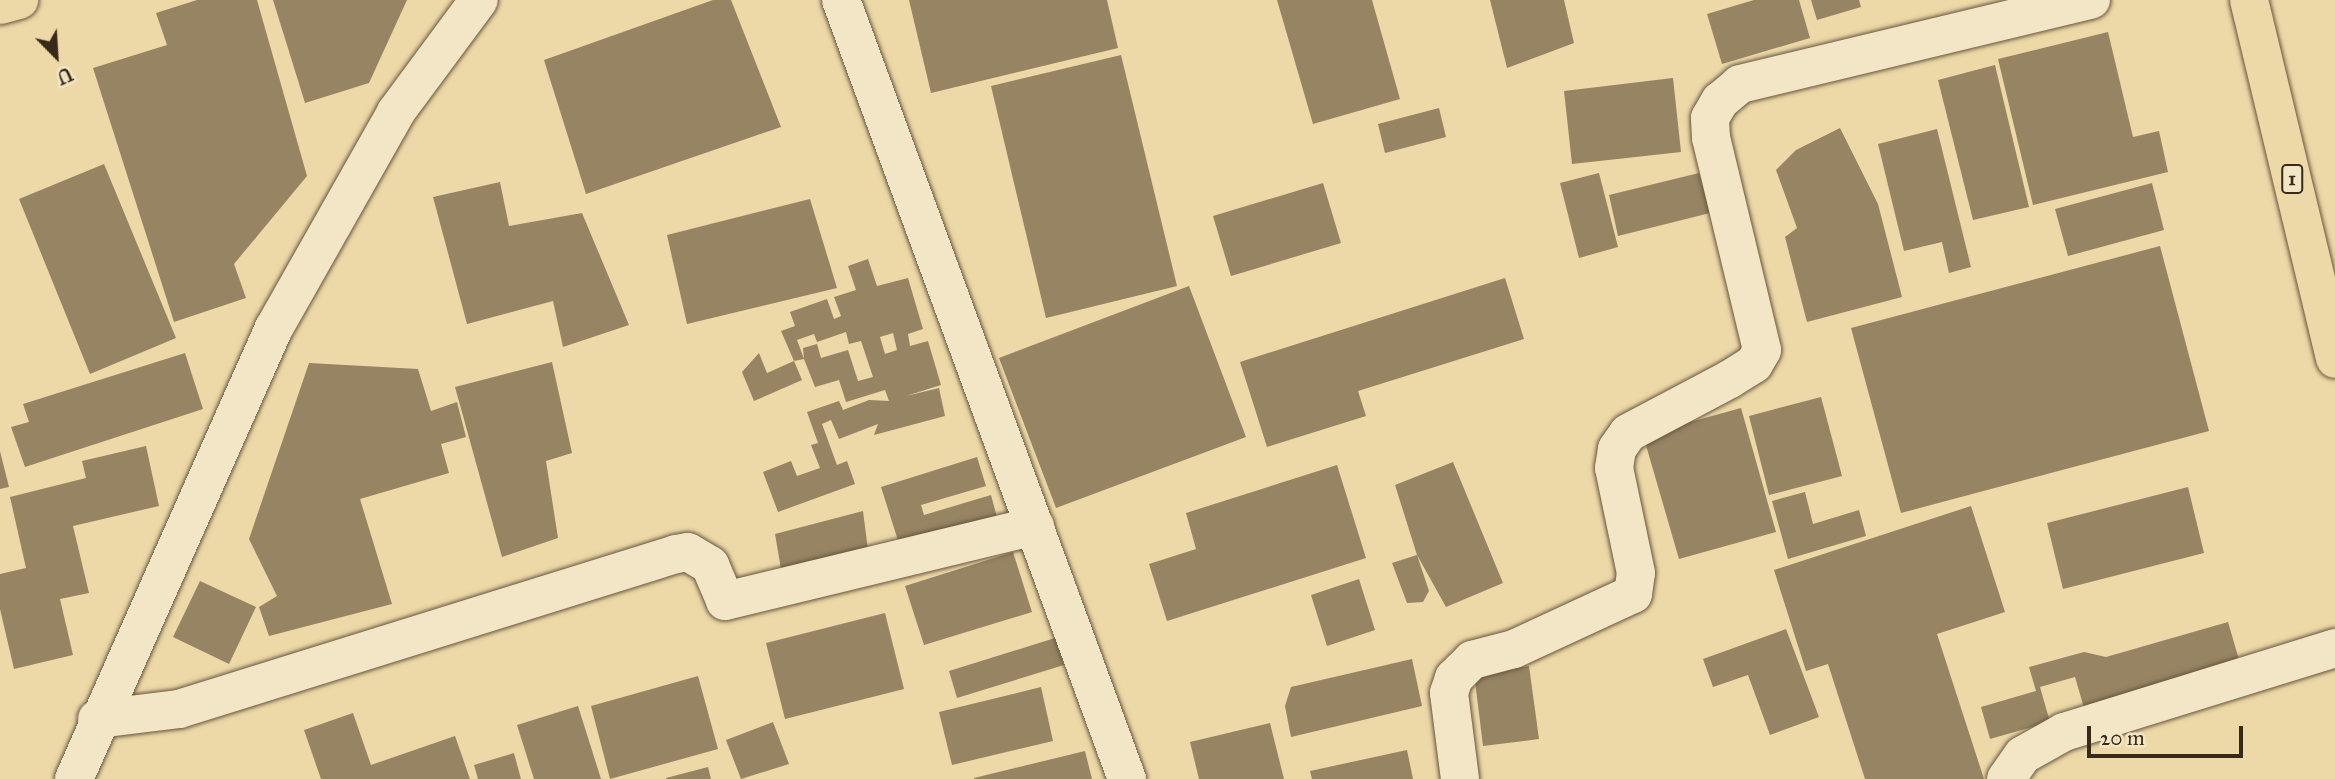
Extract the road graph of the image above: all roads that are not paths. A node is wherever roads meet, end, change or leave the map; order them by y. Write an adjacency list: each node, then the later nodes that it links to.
1 (19, 0): 6 (highway)
2 (479, 0): 10 (street)
3 (841, 0): 8 (street)
4 (2091, 0): 13 (street)
5 (2249, 0): 7 (highway, 1)
6 (0, 5)
7 (2335, 359)
8 (1035, 526): 10 (street); 12 (street)
9 (2335, 648): 14 (street)
10 (97, 719): 11 (street)
11 (74, 779)
12 (1127, 779)
13 (1460, 779)
14 (2006, 779)

